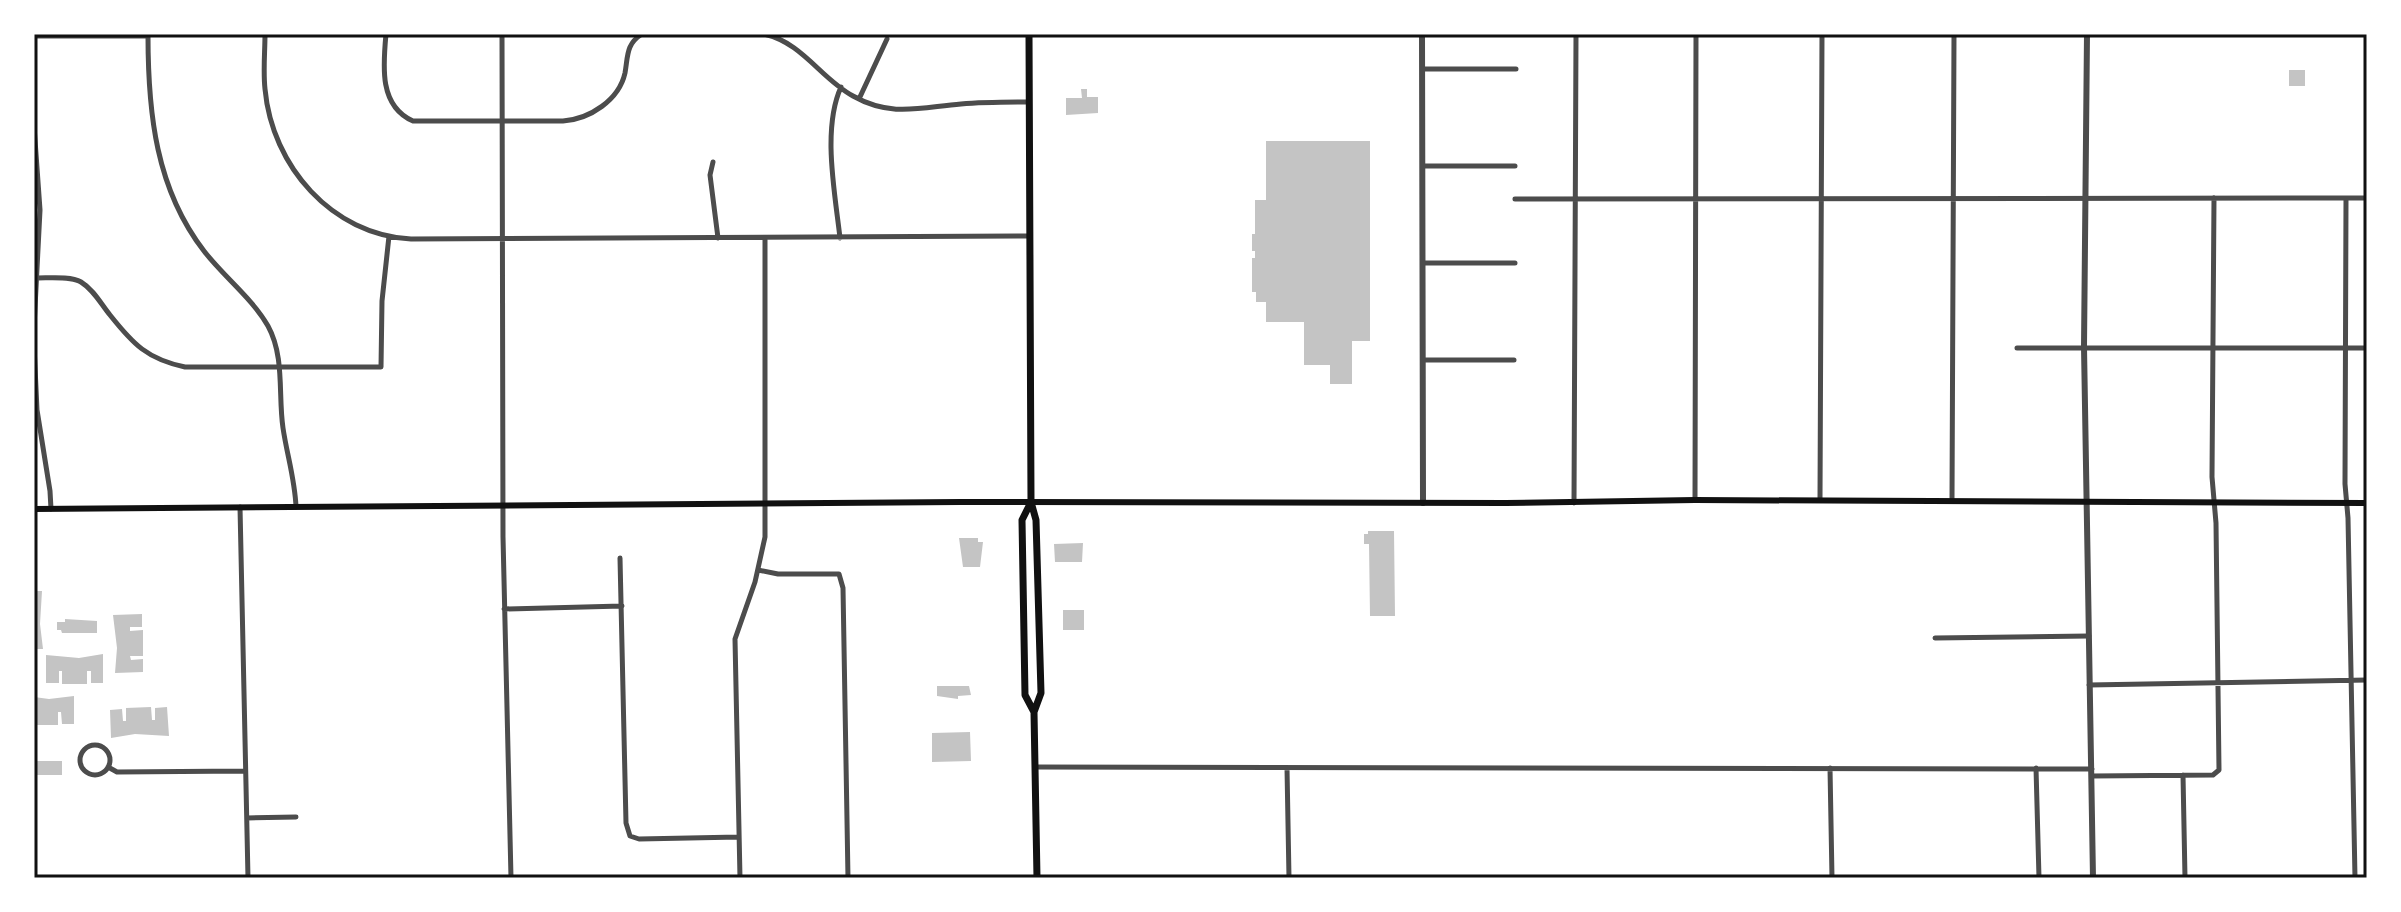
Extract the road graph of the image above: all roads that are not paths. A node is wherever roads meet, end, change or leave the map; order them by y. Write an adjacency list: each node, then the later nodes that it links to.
1 (265, 34): 34 (street)
2 (386, 34): 20 (street)
3 (502, 34): 20 (street)
4 (642, 34): 20 (street)
5 (764, 34): 17 (street)
6 (1029, 34): 19 (main road)
7 (1422, 34): 15 (street)
8 (1576, 34): 31 (street)
9 (1696, 34): 32 (street)
10 (1822, 34): 33 (street)
11 (1954, 34): 25 (street)
12 (2087, 34): 26 (street)
13 (34, 36): 52 (street)
14 (887, 39): 18 (street)
15 (1423, 69): 16 (street); 23 (street)
16 (1516, 69)
17 (841, 87): 18 (street); 38 (street)
18 (859, 99): 19 (street)
19 (1029, 102): 35 (main road)
20 (502, 121): 39 (street)
21 (34, 126): 42 (street)
22 (713, 162): 36 (street)
23 (1423, 166): 24 (street); 40 (street)
24 (1515, 166)
25 (1953, 198): 26 (street); 33 (street); 55 (street)
26 (2086, 198): 27 (street); 45 (street)
27 (2214, 198): 28 (street); 46 (street)
28 (2346, 198): 29 (street); 48 (street)
29 (2367, 198)
30 (1515, 199): 31 (street)
31 (1575, 199): 32 (street); 60 (street)
32 (1695, 199): 33 (street); 53 (street)
33 (1821, 199): 54 (street)
34 (389, 236): 39 (street); 52 (street)
35 (1030, 236): 38 (street); 57 (main road)
36 (718, 238): 37 (street); 39 (street)
37 (765, 238): 38 (street); 63 (street)
38 (840, 238)
39 (502, 239): 64 (street)
40 (1423, 263): 41 (street); 50 (street)
41 (1515, 263)
42 (38, 278): 43 (street); 52 (street)
43 (34, 327)
44 (34, 345): 68 (street)
45 (2084, 347): 46 (street); 47 (street); 56 (street)
46 (2213, 347): 48 (street); 58 (street)
47 (2017, 348)
48 (2344, 348): 49 (street); 61 (street)
49 (2367, 348)
50 (1423, 360): 51 (street); 59 (street)
51 (1514, 360)
52 (279, 366): 66 (street)
53 (1695, 500): 54 (main road); 60 (main road)
54 (1820, 500): 55 (main road)
55 (1952, 500): 56 (main road)
56 (2086, 501): 58 (main road); 73 (street)
57 (1031, 502): 59 (main road); 63 (main road); 79 (main road); 79 (main road)
58 (2215, 502): 61 (main road); 77 (street)
59 (1423, 503): 60 (main road)
60 (1574, 503)
61 (2346, 503): 62 (main road); 75 (street)
62 (2367, 503)
63 (766, 504): 64 (main road); 70 (street)
64 (503, 506): 66 (main road); 72 (street)
65 (240, 507): 66 (main road); 68 (main road); 85 (street)
66 (296, 507)
67 (34, 509): 68 (main road)
68 (51, 509)
69 (620, 558): 71 (street)
70 (758, 570): 90 (street); 94 (street)
71 (622, 606): 72 (street); 90 (street)
72 (504, 609): 92 (street)
73 (2089, 636): 74 (street); 78 (street)
74 (1935, 638)
75 (2351, 680): 76 (street); 77 (street); 101 (street)
76 (2367, 680)
77 (2220, 683): 78 (street); 87 (street)
78 (2089, 685): 86 (street)
79 (1034, 712): 81 (main road)
80 (108, 767): 80 (street); 85 (street)
81 (1035, 767): 82 (street); 95 (main road)
82 (1287, 768): 83 (street); 96 (street)
83 (1830, 768): 84 (street); 97 (street)
84 (2036, 768): 86 (street); 98 (street)
85 (245, 771): 89 (street)
86 (2092, 772): 87 (street); 99 (street)
87 (2183, 775): 100 (street)
88 (296, 817): 89 (street)
89 (247, 818): 91 (street)
90 (739, 837): 93 (street)
91 (248, 878)
92 (511, 878)
93 (740, 878)
94 (848, 878)
95 (1037, 878)
96 (1289, 878)
97 (1832, 878)
98 (2039, 878)
99 (2093, 878)
100 (2185, 878)
101 (2355, 878)

